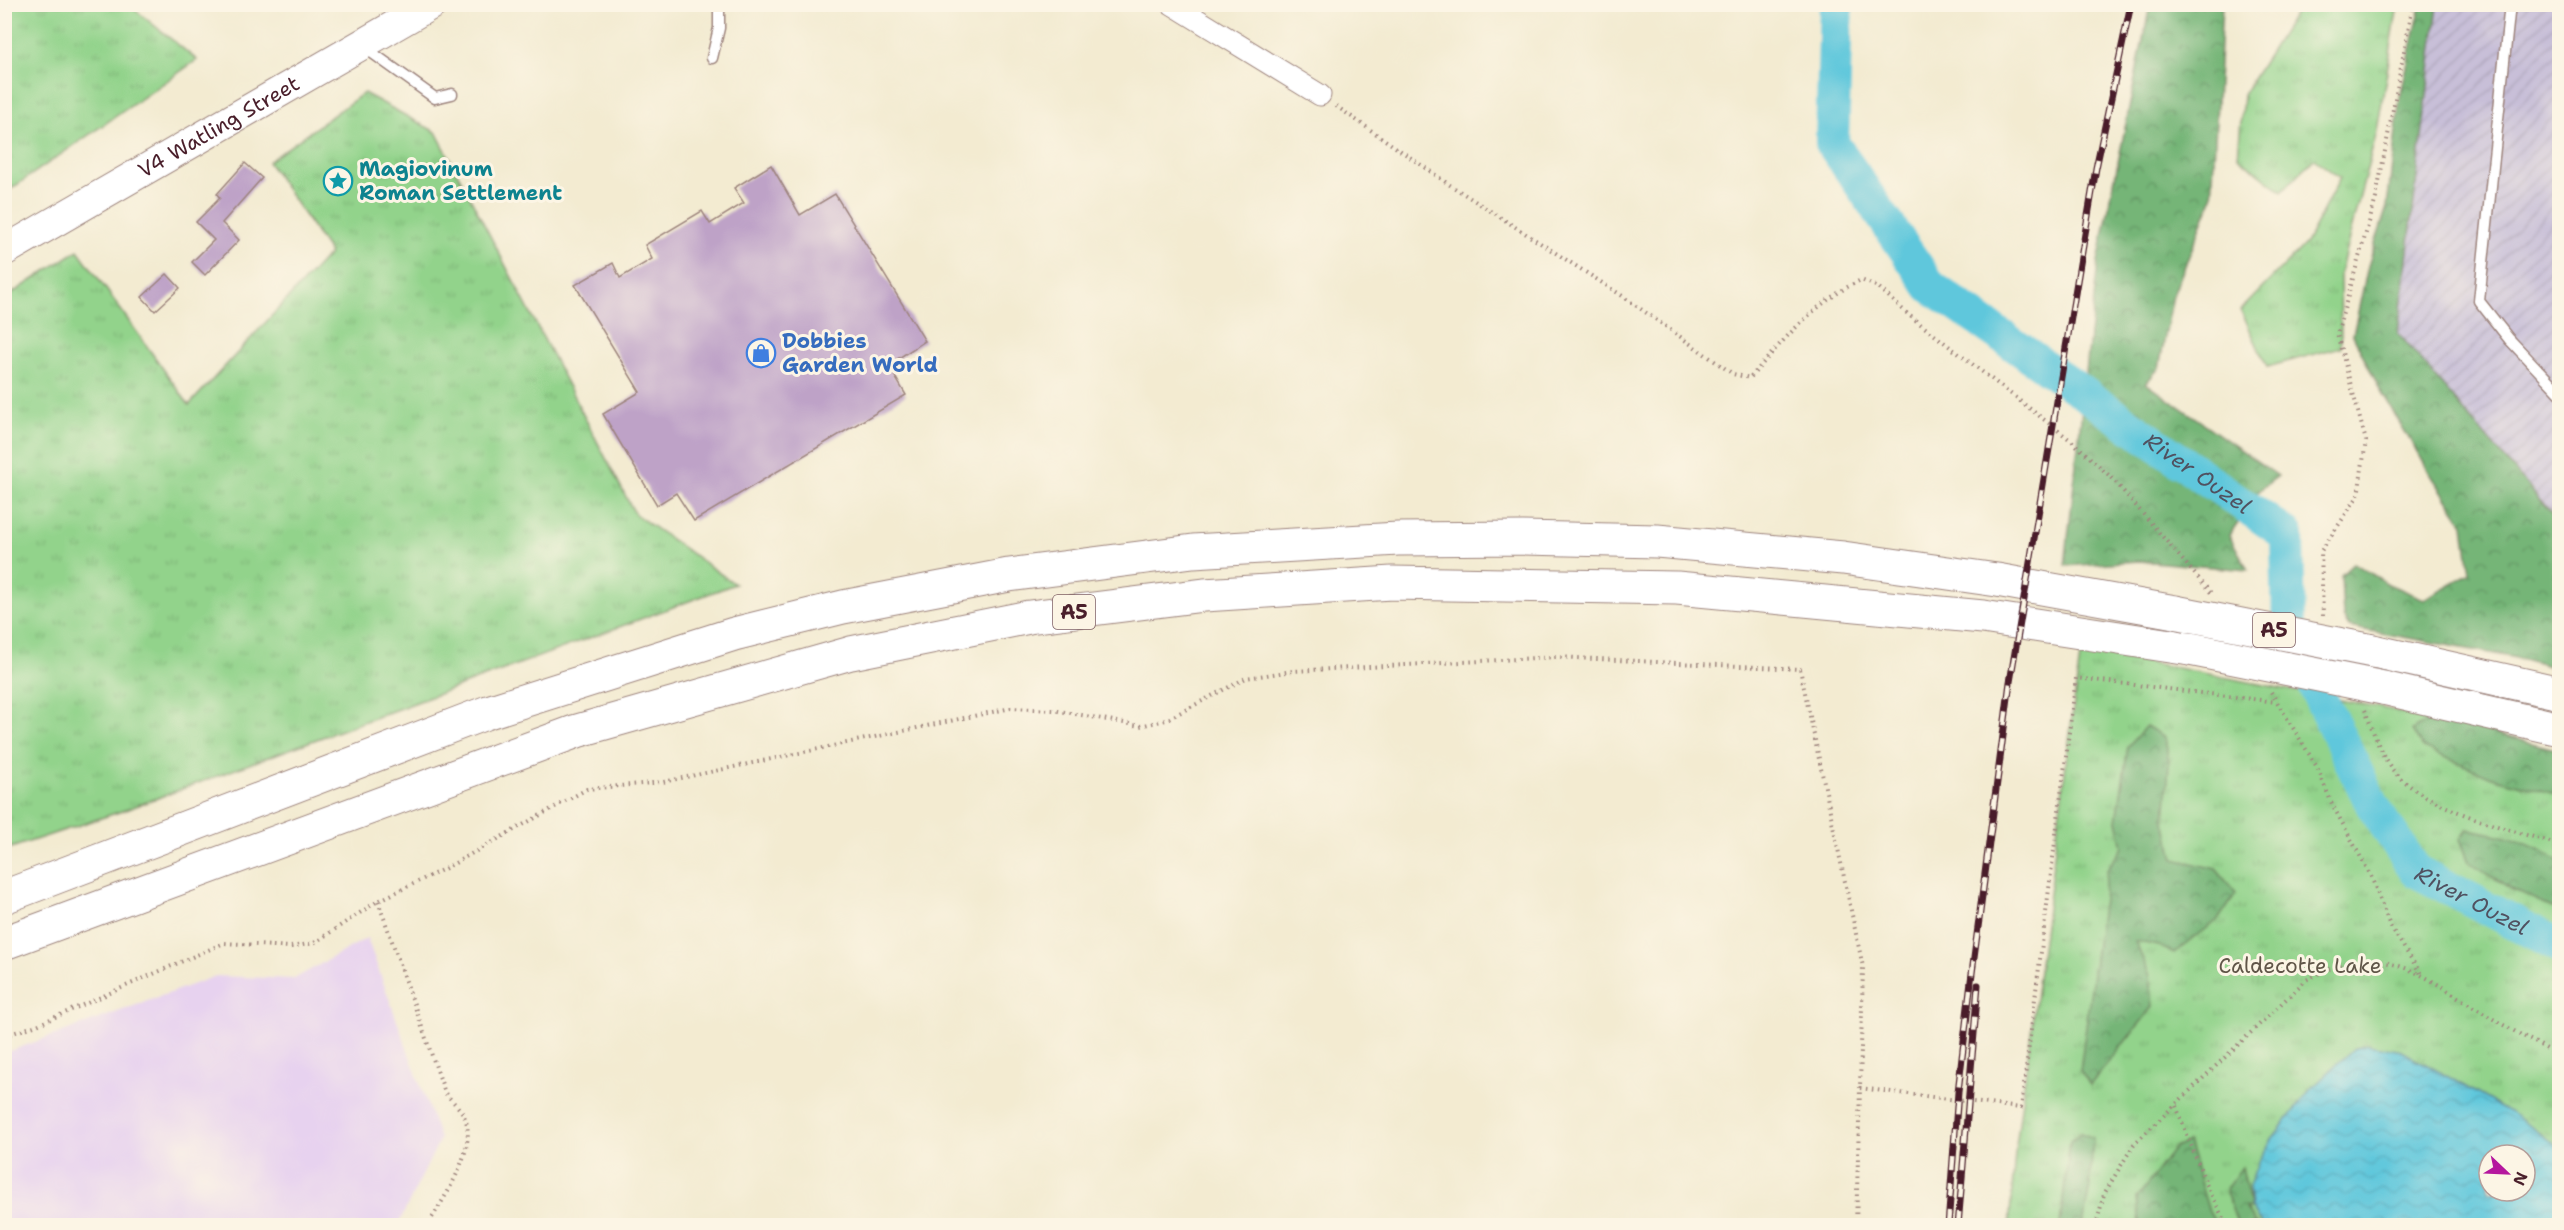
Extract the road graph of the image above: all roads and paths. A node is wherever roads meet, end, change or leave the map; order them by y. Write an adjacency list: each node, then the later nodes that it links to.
1 (432, 4): 6 (street, V4 Watling Street)
2 (719, 4): 7 (lane)
3 (1172, 4): 9 (street)
4 (2413, 4): 13 (path)
5 (2511, 4): 11 (lane)
6 (361, 45): 8 (lane); 10 (street, V4 Watling Street)
7 (712, 58)
8 (452, 94)
9 (1320, 95): 12 (path)
10 (4, 251)
11 (2559, 393)
12 (2214, 596)
13 (2324, 627)
14 (2266, 682): 17 (path)
15 (2559, 693): 20 (highway, A5, bridge)
16 (2373, 698): 18 (highway, A5); 19 (path); 22 (highway, A5, bridge)
17 (2277, 702): 23 (path); 26 (path)
18 (2559, 729)
19 (2559, 845)
20 (4, 897)
21 (378, 901): 24 (path); 26 (path); 28 (path)
22 (4, 943)
23 (2423, 977): 25 (path); 27 (path)
24 (4, 1036)
25 (2559, 1056)
26 (1860, 1088): 29 (path)
27 (2176, 1106): 30 (path); 31 (path)
28 (427, 1226)
29 (1856, 1226)
30 (2096, 1226)
31 (2226, 1226)

